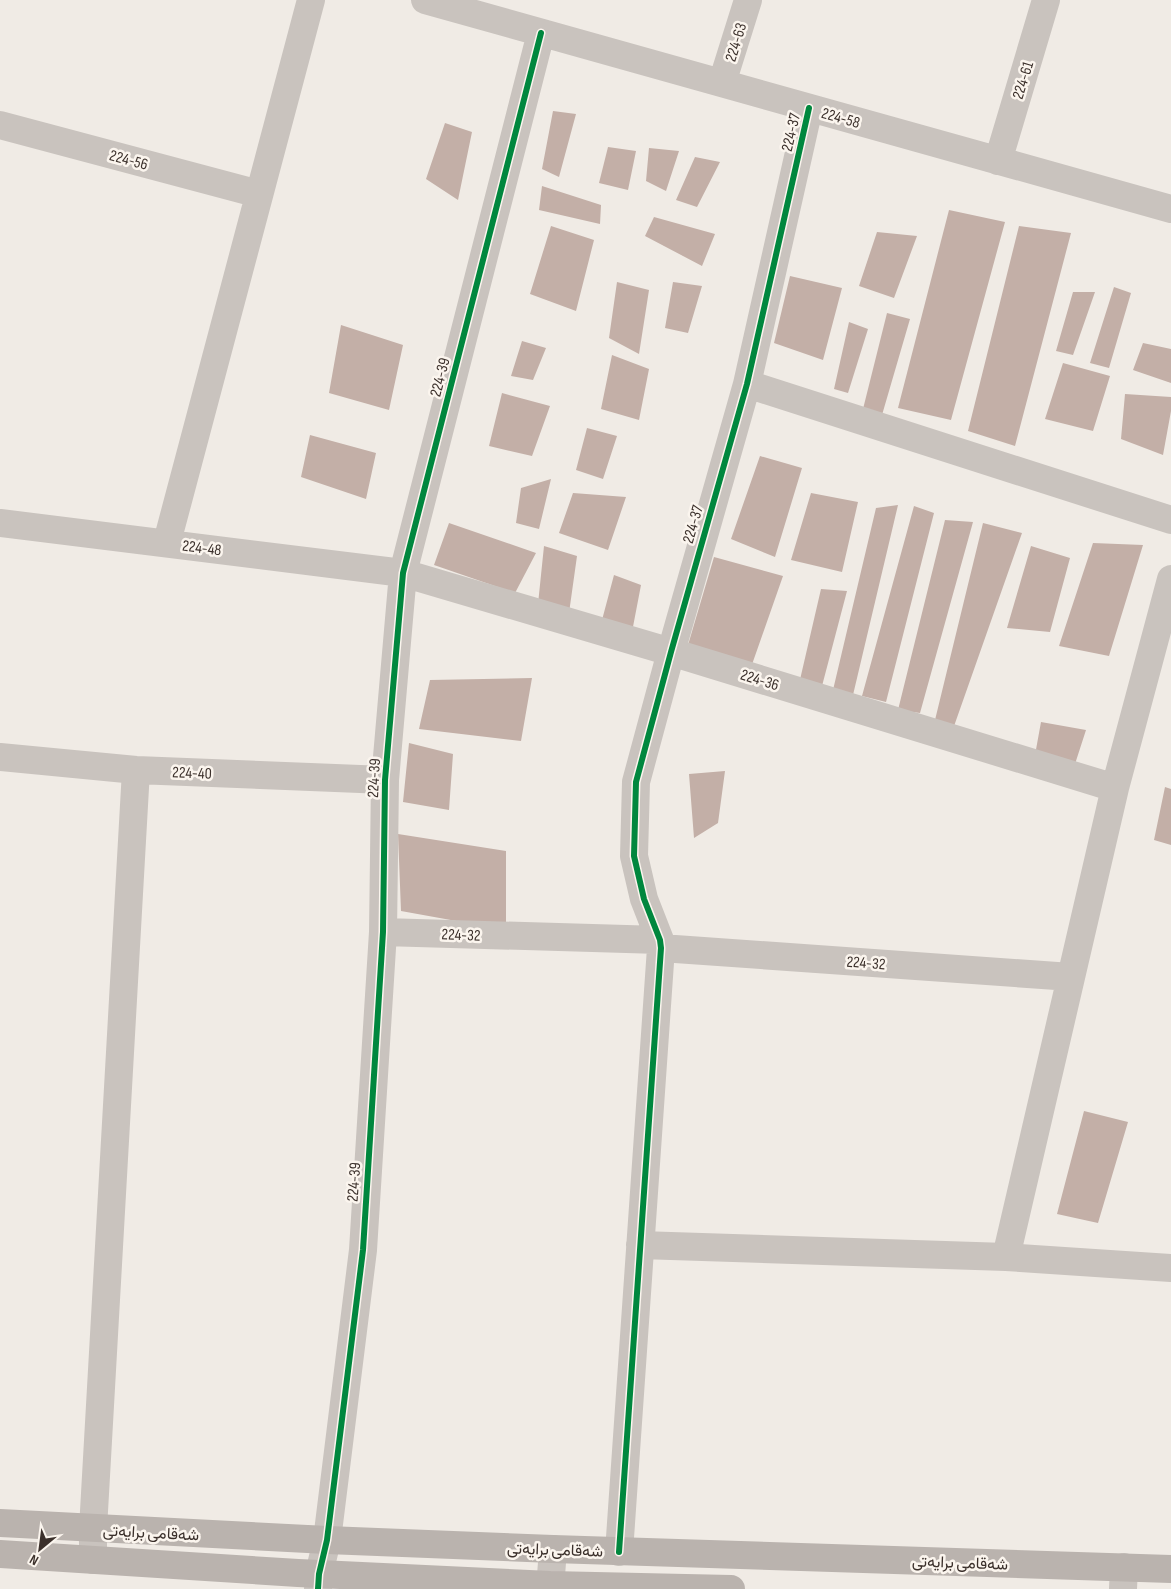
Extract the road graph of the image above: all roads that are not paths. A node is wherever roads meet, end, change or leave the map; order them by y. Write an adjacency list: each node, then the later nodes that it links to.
1 (311, 0): 10 (street)
2 (425, 0): 5 (street, 224-58)
3 (748, 0): 6 (street, 224-63)
4 (1046, 0): 9 (street, 224-61)
5 (541, 33): 6 (street, 224-58); 16 (street, 224-39)
6 (722, 83): 7 (street, 224-58)
7 (809, 108): 9 (street, 224-58); 12 (street, 224-37)
8 (0, 125): 10 (street, 224-56)
9 (998, 161): 11 (street, 224-58)
10 (259, 194): 15 (street)
11 (1171, 209)
12 (746, 384): 13 (street); 18 (street, 224-37)
13 (1171, 520)
14 (0, 523): 15 (street, 224-48)
15 (166, 542): 16 (street, 224-48)
16 (403, 573): 18 (street, 224-36); 21 (street, 224-39)
17 (1171, 579): 22 (street)
18 (670, 652): 22 (street, 224-36); 24 (street, 224-37)
19 (0, 757): 20 (street, 224-40)
20 (136, 770): 21 (street, 224-40); 30 (street)
21 (385, 780): 23 (street, 224-39)
22 (1115, 788): 25 (street)
23 (383, 932): 24 (street, 224-32); 31 (street, 224-39)
24 (661, 944): 25 (street, 224-32); 26 (street)
25 (1071, 977): 27 (street)
26 (640, 1245): 27 (street); 33 (street)
27 (1006, 1257): 28 (street)
28 (1171, 1268)
29 (0, 1523): 30 (main road, شەقامی برایەتی)
30 (93, 1529): 31 (main road, شەقامی برایەتی); 35 (street)
31 (327, 1540): 32 (main road, شەقامی برایەتی); 38 (street, 224-39)
32 (553, 1549): 33 (main road, شەقامی برایەتی); 39 (street)
33 (620, 1552): 37 (main road, شەقامی برایەتی)
34 (0, 1554): 35 (main road, شەقامی برایەتی)
35 (93, 1560): 38 (main road, شەقامی برایەتی)
36 (1171, 1569): 37 (main road, شەقامی برایەتی)
37 (1123, 1578)
38 (318, 1582): 39 (main road, شەقامی برایەتی)
39 (550, 1587): 40 (main road, شەقامی برایەتی)
40 (731, 1589)

